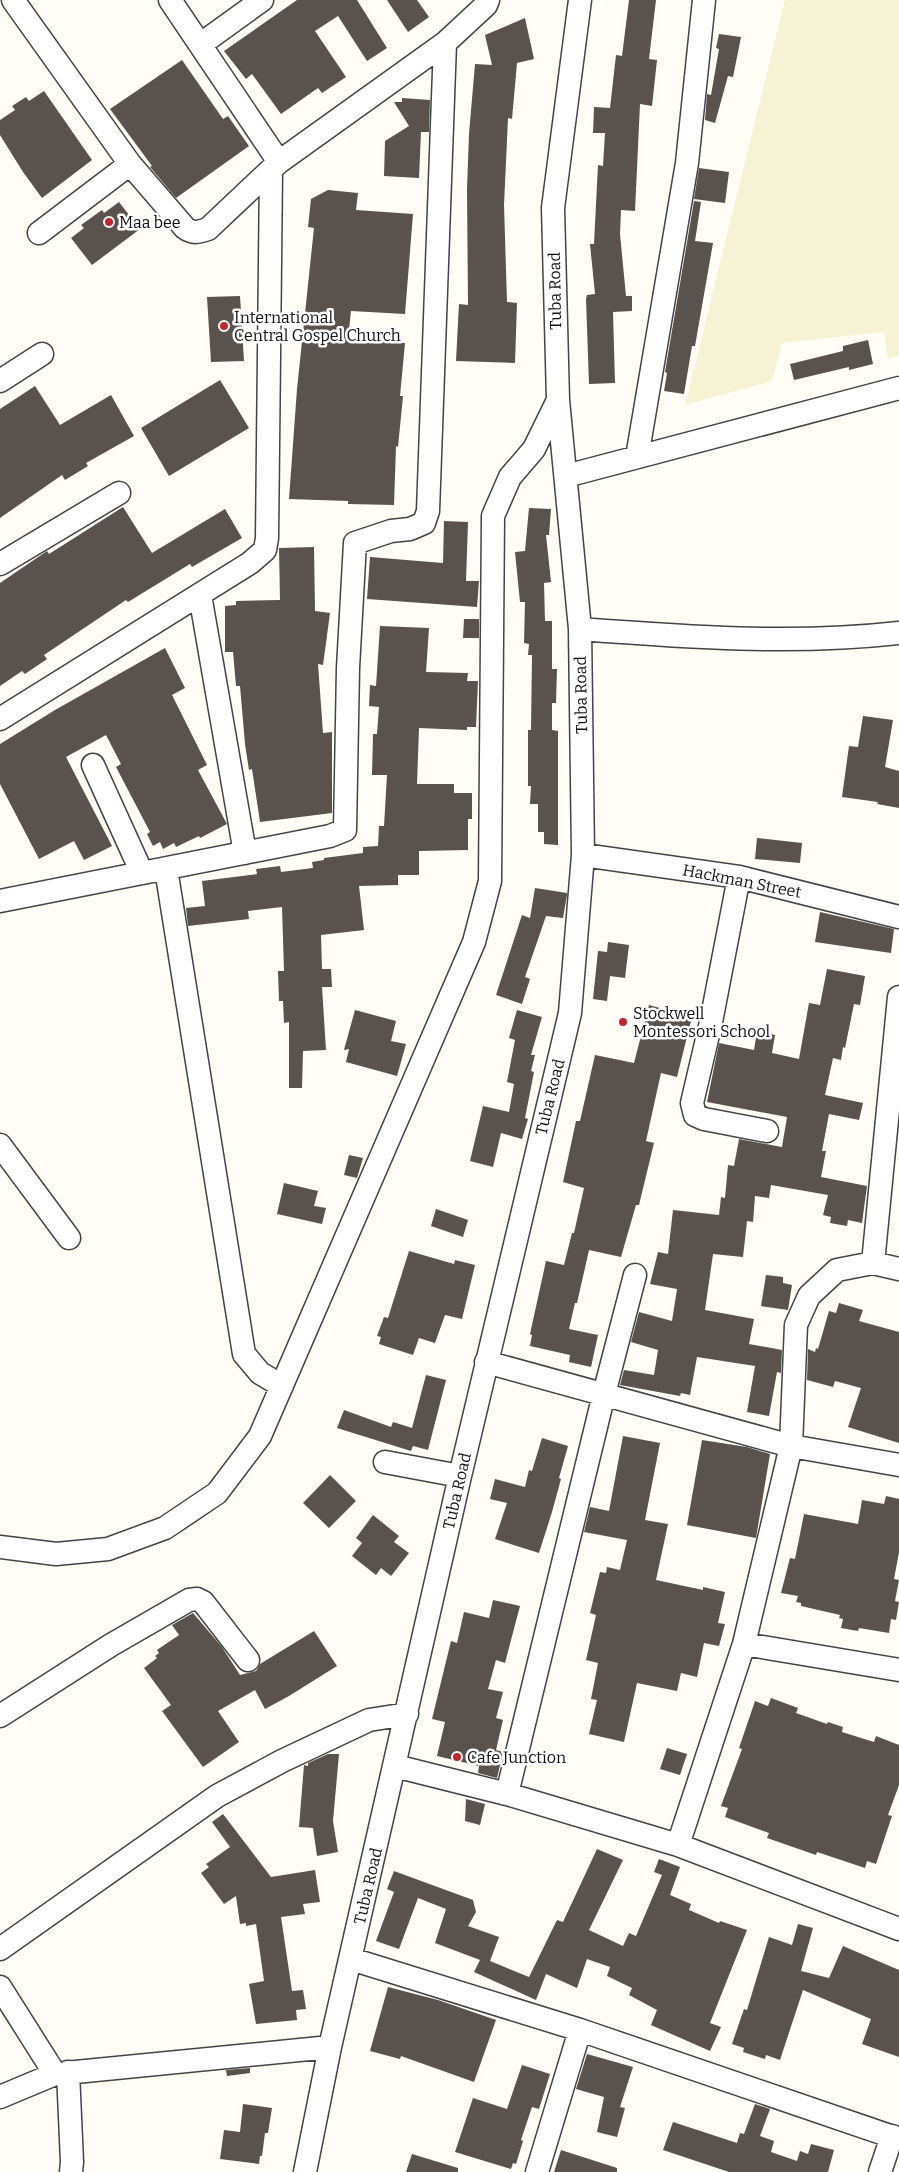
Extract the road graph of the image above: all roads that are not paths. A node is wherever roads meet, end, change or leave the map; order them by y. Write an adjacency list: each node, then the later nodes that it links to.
1 (13, 0): 9 (street)
2 (170, 0): 8 (street)
3 (262, 0): 8 (street)
4 (488, 0): 7 (street)
5 (580, 0): 15 (street, Tuba Road)
6 (704, 0): 16 (street)
7 (446, 43): 10 (street); 25 (street)
8 (201, 44): 10 (street)
9 (130, 164): 10 (street); 11 (street)
10 (275, 166): 20 (street)
11 (39, 233)
12 (42, 354): 13 (street)
13 (0, 381)
14 (899, 388): 16 (street)
15 (558, 400): 17 (street, Tuba Road); 40 (street)
16 (637, 457): 17 (street)
17 (566, 476): 21 (street, Tuba Road)
18 (119, 493): 19 (street)
19 (0, 564)
20 (200, 595): 23 (street); 25 (street)
21 (580, 629): 22 (street); 26 (street, Tuba Road)
22 (899, 633)
23 (0, 719)
24 (93, 765): 28 (street)
25 (245, 853): 27 (street)
26 (583, 855): 29 (street, Hackman Street); 39 (street, Tuba Road)
27 (166, 868): 28 (street); 40 (street)
28 (142, 873): 30 (street)
29 (739, 877): 31 (street, Hackman Street); 33 (street)
30 (0, 901)
31 (899, 917)
32 (899, 996): 36 (street)
33 (768, 1131)
34 (0, 1145): 35 (street)
35 (69, 1238)
36 (872, 1263): 37 (street); 42 (street)
37 (899, 1269)
38 (635, 1275): 41 (street)
39 (486, 1362): 41 (street); 45 (street, Tuba Road)
40 (282, 1386): 46 (street)
41 (604, 1394): 42 (street); 53 (street)
42 (791, 1446): 44 (street); 47 (street)
43 (385, 1462): 45 (street)
44 (899, 1465)
45 (460, 1476): 50 (street, Tuba Road)
46 (0, 1547)
47 (744, 1644): 49 (street); 54 (street)
48 (248, 1660): 51 (street)
49 (899, 1670)
50 (407, 1714): 52 (street, Tuba Road); 56 (street)
51 (0, 1716)
52 (394, 1766): 53 (street); 57 (street, Tuba Road)
53 (507, 1794): 54 (street)
54 (678, 1846): 55 (street)
55 (899, 1929)
56 (0, 1949)
57 (351, 1959): 59 (street); 60 (street, Tuba Road)
58 (0, 1988): 61 (street)
59 (580, 2030): 63 (street); 66 (street)
60 (330, 2047): 61 (street); 65 (street, Tuba Road)
61 (62, 2073): 62 (street); 64 (street)
62 (0, 2097)
63 (895, 2138): 67 (street)
64 (71, 2172)
65 (305, 2172)
66 (537, 2172)
67 (880, 2172)

